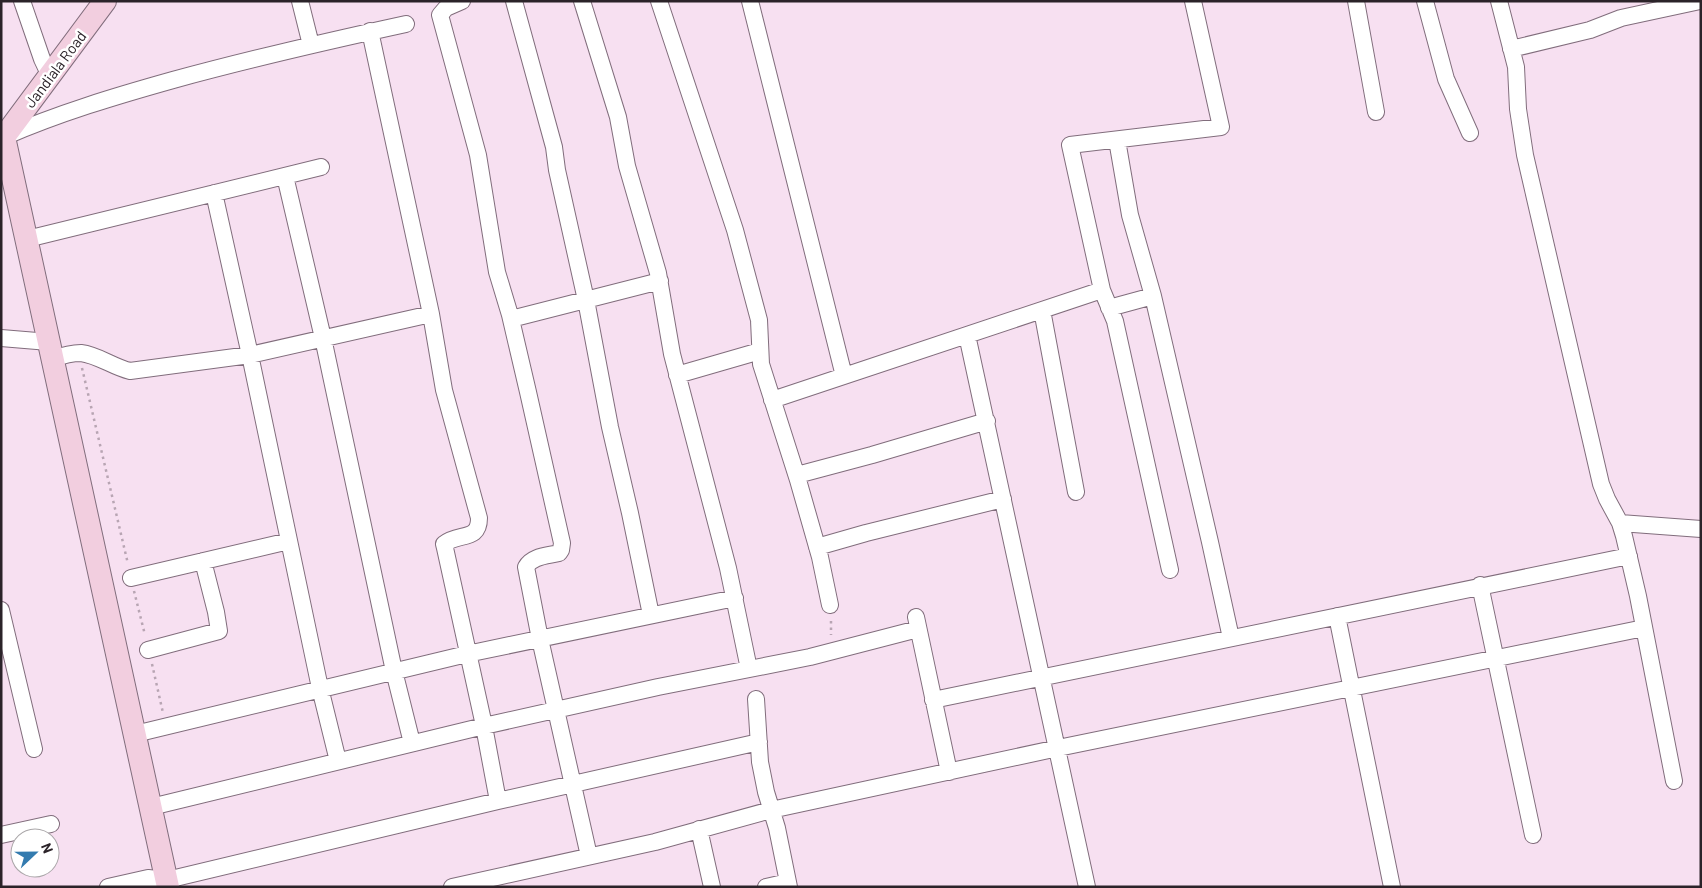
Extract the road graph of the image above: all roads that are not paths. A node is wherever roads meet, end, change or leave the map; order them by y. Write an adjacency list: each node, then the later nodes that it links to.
1 (22, 1): 18 (street)
2 (105, 1): 18 (main road, Jandiala Road)
3 (300, 1): 16 (street)
4 (462, 1): 34 (street)
5 (514, 1): 30 (street)
6 (582, 1): 27 (street)
7 (659, 1): 39 (street)
8 (750, 1): 42 (street)
9 (1356, 1): 19 (street)
10 (1426, 1): 21 (street)
11 (1499, 1): 17 (street)
12 (1700, 1): 17 (street)
13 (1198, 2): 22 (street)
14 (406, 24): 15 (street)
15 (370, 32): 16 (street); 33 (street)
16 (311, 45): 20 (street)
17 (1511, 49): 48 (street)
18 (50, 76): 20 (main road, Jandiala Road)
19 (1376, 112)
20 (3, 130): 26 (main road)
21 (1470, 133)
22 (1117, 140): 28 (street); 29 (street)
23 (321, 167): 24 (street)
24 (285, 176): 25 (street); 37 (street)
25 (214, 193): 26 (street); 40 (street)
26 (26, 239): 38 (main road)
27 (660, 281): 30 (street); 41 (street)
28 (1102, 290): 31 (street); 32 (street)
29 (1153, 296): 31 (street); 63 (street)
30 (586, 300): 34 (street); 60 (street)
31 (1109, 308): 54 (street)
32 (1042, 310): 35 (street); 46 (street)
33 (431, 314): 37 (street); 66 (street)
34 (510, 319): 64 (street)
35 (968, 335): 42 (street); 44 (street)
36 (1, 338): 38 (street)
37 (322, 338): 40 (street); 69 (street)
38 (51, 350): 40 (street); 77 (main road)
39 (760, 351): 41 (street); 43 (street)
40 (250, 355): 50 (street)
41 (677, 375): 57 (street)
42 (844, 376): 43 (street)
43 (772, 400): 45 (street)
44 (987, 421): 45 (street); 47 (street)
45 (796, 475): 51 (street)
46 (1076, 492)
47 (1003, 499): 51 (street); 70 (street)
48 (1620, 523): 49 (street); 52 (street)
49 (1701, 529)
50 (289, 541): 53 (street); 71 (street)
51 (817, 547): 58 (street)
52 (1629, 556): 56 (street); 62 (street)
53 (203, 561): 55 (street); 65 (street)
54 (1170, 570)
55 (131, 578)
56 (1480, 585): 61 (street); 67 (street)
57 (735, 598): 60 (street); 68 (street)
58 (830, 605)
59 (1, 610): 81 (street)
60 (651, 615): 64 (street)
61 (1337, 616): 63 (street); 72 (street)
62 (1644, 628): 67 (street); 84 (street)
63 (1231, 638): 70 (street)
64 (540, 639): 66 (street); 75 (street)
65 (148, 650)
66 (467, 654): 69 (street); 76 (street)
67 (1496, 658): 72 (street); 92 (street)
68 (749, 669): 74 (street); 75 (street)
69 (394, 671): 71 (street); 79 (street)
70 (1043, 678): 74 (street); 80 (street)
71 (320, 688): 77 (street); 82 (street)
72 (1350, 688): 80 (street); 101 (street)
73 (756, 699): 78 (street)
74 (933, 700): 83 (street)
75 (557, 710): 76 (street); 85 (street)
76 (484, 726): 79 (street); 86 (street)
77 (135, 734): 87 (main road)
78 (759, 742): 85 (street); 88 (street)
79 (412, 743): 82 (street)
80 (1058, 748): 83 (street); 100 (street)
81 (34, 749)
82 (338, 761): 87 (street)
83 (949, 772): 88 (street)
84 (1674, 781)
85 (574, 784): 86 (street); 93 (street)
86 (498, 801): 94 (street)
87 (151, 807): 94 (main road)
88 (771, 810): 90 (street); 95 (street)
89 (51, 824): 91 (street)
90 (699, 829): 93 (street); 98 (street)
91 (1, 834)
92 (1533, 835)
93 (589, 856): 97 (street)
94 (168, 883): 96 (street)
95 (789, 884): 99 (street)
96 (108, 887)
97 (452, 887)
98 (712, 887)
99 (766, 887)
100 (1087, 887)
101 (1392, 887)

